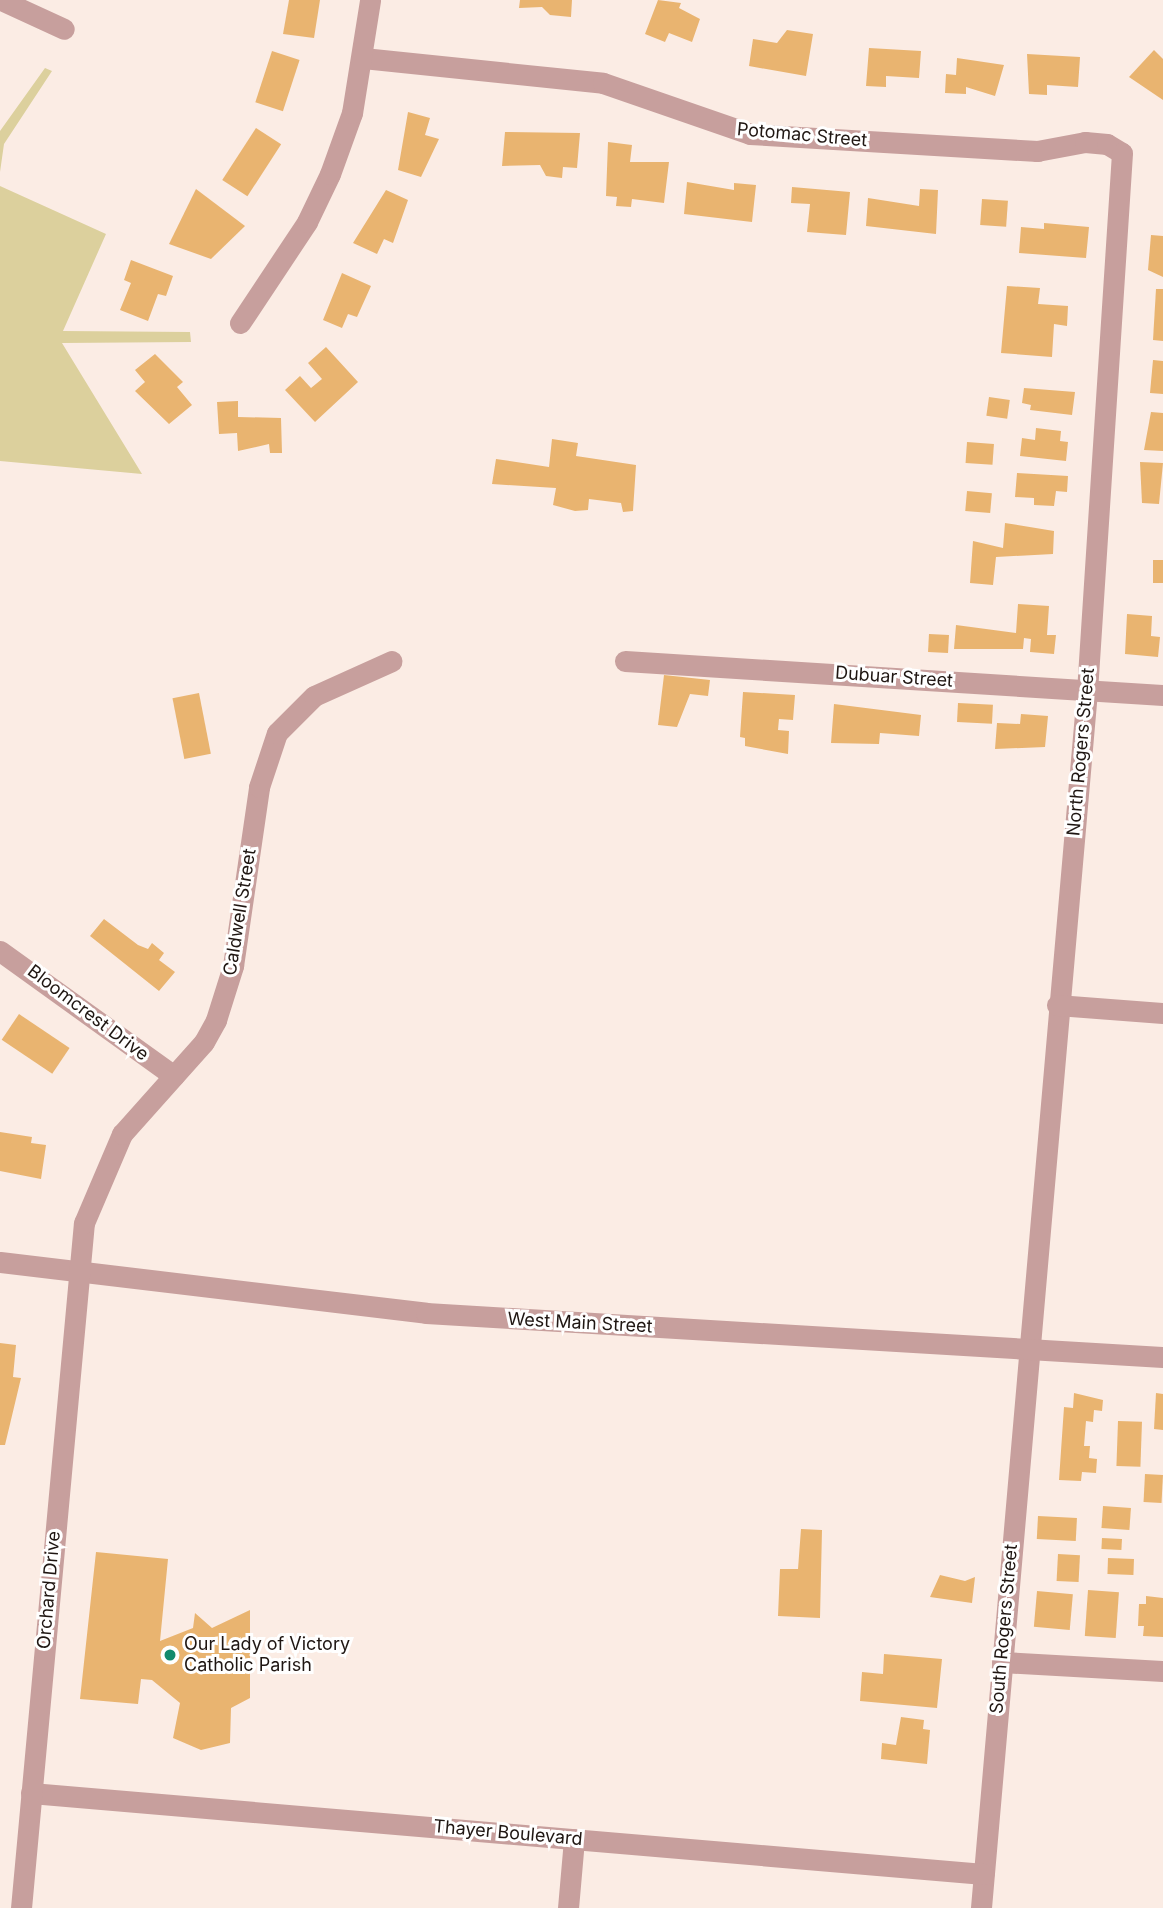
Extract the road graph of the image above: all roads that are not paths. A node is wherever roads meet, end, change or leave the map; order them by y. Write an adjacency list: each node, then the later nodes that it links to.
1 (1, 0): 3 (street)
2 (370, 0): 4 (street)
3 (64, 29)
4 (363, 58): 5 (street, Potomac Street); 6 (street)
5 (1122, 153): 9 (street, North Rogers Street)
6 (240, 323)
7 (392, 661): 14 (street, Caldwell Street)
8 (625, 661): 9 (street, Dubuar Street)
9 (1087, 691): 10 (street, Dubuar Street); 12 (street, North Rogers Street)
10 (1163, 695)
11 (0, 951): 14 (street, Bloomcrest Drive)
12 (1057, 1005): 13 (street); 17 (street, North Rogers Street)
13 (1163, 1013)
14 (174, 1076): 16 (street, Caldwell Street)
15 (0, 1262): 16 (street, West Main Street)
16 (78, 1272): 17 (street, West Main Street); 21 (street, Orchard Drive)
17 (1027, 1349): 18 (street, West Main Street); 19 (street, South Rogers Street)
18 (1163, 1357)
19 (1002, 1662): 20 (street); 23 (street, South Rogers Street)
20 (1163, 1671)
21 (31, 1793): 22 (street, Thayer Boulevard); 24 (street, Orchard Drive)
22 (573, 1839): 23 (street, Thayer Boulevard); 25 (street)
23 (984, 1874): 26 (street, South Rogers Street)
24 (21, 1908)
25 (568, 1908)
26 (981, 1908)

